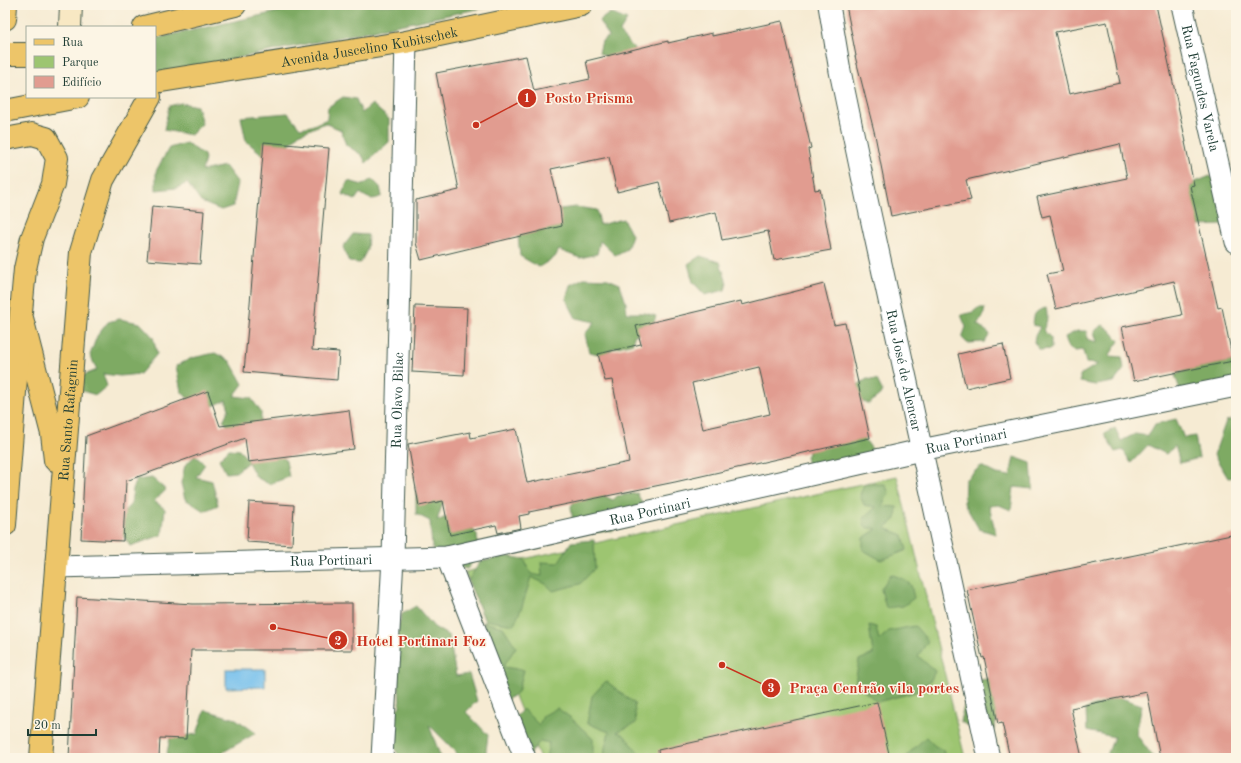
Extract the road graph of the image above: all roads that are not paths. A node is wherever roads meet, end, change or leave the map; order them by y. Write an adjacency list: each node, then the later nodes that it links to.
1 (6, 5): 7 (main road)
2 (71, 5): 8 (street)
3 (581, 5): 10 (main road, Avenida Juscelino Kubitschek)
4 (829, 5): 23 (street, Rua José de Alencar)
5 (1182, 5): 20 (street, Rua Fagundes Varela)
6 (225, 6): 9 (main road)
7 (5, 18)
8 (70, 26)
9 (148, 26)
10 (406, 42): 15 (main road, Avenida Juscelino Kubitschek); 27 (street, Rua Olavo Bilac)
11 (5, 54): 12 (main road)
12 (26, 55)
13 (26, 55): 14 (main road)
14 (5, 61)
15 (156, 87)
16 (73, 98): 18 (main road)
17 (149, 98): 24 (main road, Rua Santo Rafagnin)
18 (5, 111)
19 (5, 139): 21 (main road)
20 (1236, 242)
21 (21, 312): 24 (main road); 25 (main road)
22 (1236, 386): 23 (street, Rua Portinari)
23 (921, 450): 26 (street, Rua Portinari); 32 (street, Rua José de Alencar)
24 (60, 505): 28 (main road, Rua Santo Rafagnin)
25 (5, 525)
26 (447, 557): 27 (street, Rua Portinari); 31 (street)
27 (393, 558): 28 (street, Rua Portinari); 30 (street, Rua Olavo Bilac)
28 (56, 567): 29 (main road, Rua Santo Rafagnin)
29 (41, 758)
30 (382, 758)
31 (525, 758)
32 (989, 758)

